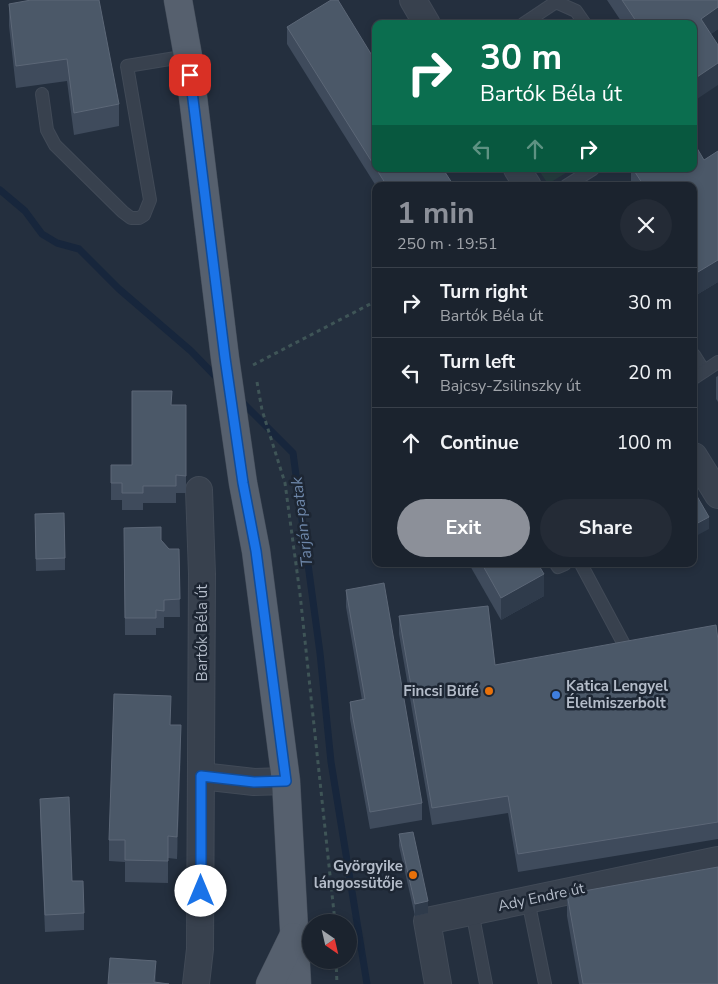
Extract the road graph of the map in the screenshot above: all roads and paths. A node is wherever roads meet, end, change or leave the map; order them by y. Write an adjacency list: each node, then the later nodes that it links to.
1 (178, 0): 6 (main road)
2 (413, 0): 3 (street)
3 (426, 20)
4 (528, 20): 5 (lane)
5 (582, 20)
6 (188, 56): 7 (lane); 21 (main road)
7 (42, 94)
8 (588, 172): 9 (lane)
9 (572, 182)
10 (372, 303): 12 (path)
11 (718, 362): 13 (lane)
12 (253, 365)
13 (699, 375)
14 (262, 410): 25 (path)
15 (697, 461): 17 (street)
16 (200, 490): 20 (street, Bartók Béla út)
17 (718, 495)
18 (583, 567): 19 (lane)
19 (645, 647)
20 (201, 776): 21 (street); 28 (street, Bartók Béla út)
21 (286, 781): 26 (main road)
22 (718, 860): 23 (street, Ady Endre út)
23 (528, 900): 24 (street, Ady Endre út); 34 (lane)
24 (472, 911): 32 (street, Ady Endre út); 33 (lane)
25 (333, 914)
26 (294, 935): 29 (main road); 30 (main road)
27 (336, 969): 31 (path)
28 (196, 984)
29 (270, 984)
30 (297, 984)
31 (337, 984)
32 (438, 984)
33 (486, 984)
34 (544, 984)

